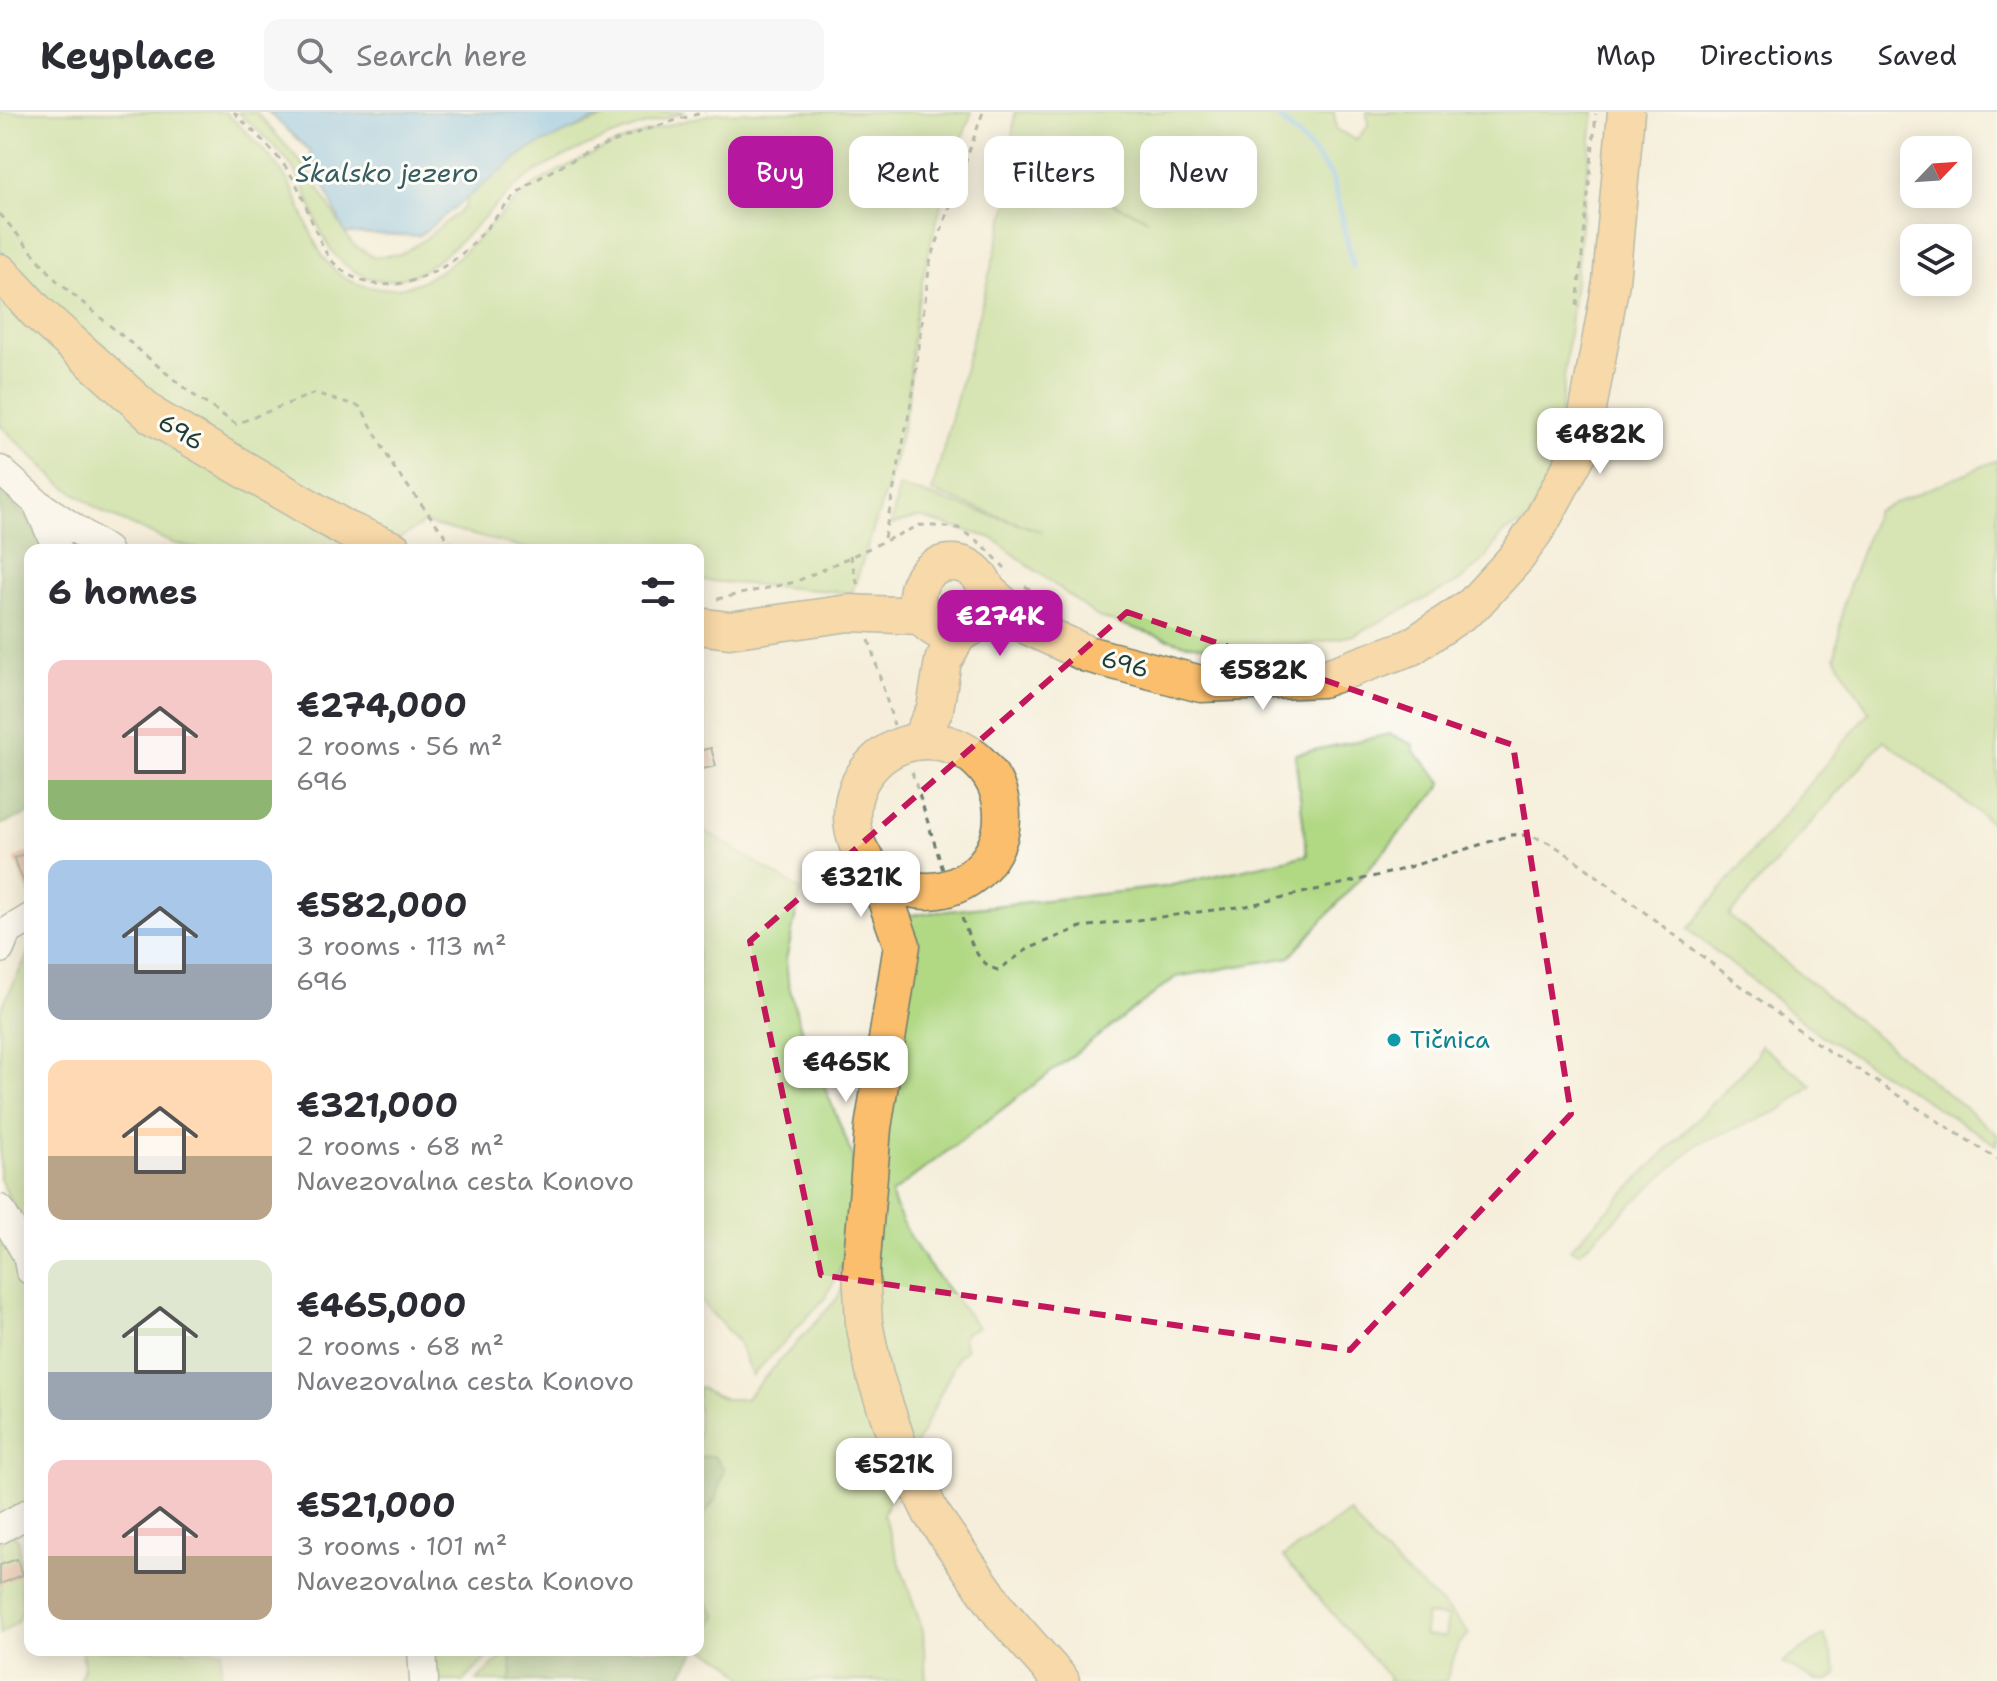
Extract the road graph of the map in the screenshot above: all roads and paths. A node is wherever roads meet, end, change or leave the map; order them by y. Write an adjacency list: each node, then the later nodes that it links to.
1 (234, 112): 2 (path)
2 (705, 112)
3 (983, 112): 11 (path)
4 (1597, 112): 8 (path)
5 (1626, 112): 24 (main road, 696 / 696)
6 (0, 214): 15 (path)
7 (0, 272): 14 (main road, 696 / 696)
8 (1576, 316)
9 (0, 470): 10 (street)
10 (37, 503): 12 (street); 13 (street)
11 (883, 539): 16 (path); 17 (path)
12 (55, 544)
13 (98, 544)
14 (380, 544)
15 (451, 544)
16 (850, 555): 20 (path); 21 (path)
17 (998, 582): 23 (main road); 23 (main road, 696 / 696); 24 (main road, 696 / 696)
18 (1020, 582): 19 (path)
19 (1061, 611)
20 (704, 613)
21 (859, 613): 22 (main road, 696 / 696); 23 (main road, 696 / 696); 25 (path)
22 (704, 616)
23 (942, 625): 24 (main road, 696 / 696); 25 (main road)
24 (1029, 627)
25 (915, 737): 26 (main road); 27 (path); 27 (main road)
26 (876, 872): 27 (main road); 29 (main road)
27 (950, 893): 29 (main road); 31 (path)
28 (24, 922): 30 (street)
29 (902, 945): 38 (main road)
30 (0, 949)
31 (1997, 1159)
32 (0, 1209): 33 (street)
33 (24, 1250)
34 (24, 1515): 35 (street)
35 (0, 1529)
36 (422, 1656): 37 (street)
37 (424, 1681)
38 (1061, 1681)

